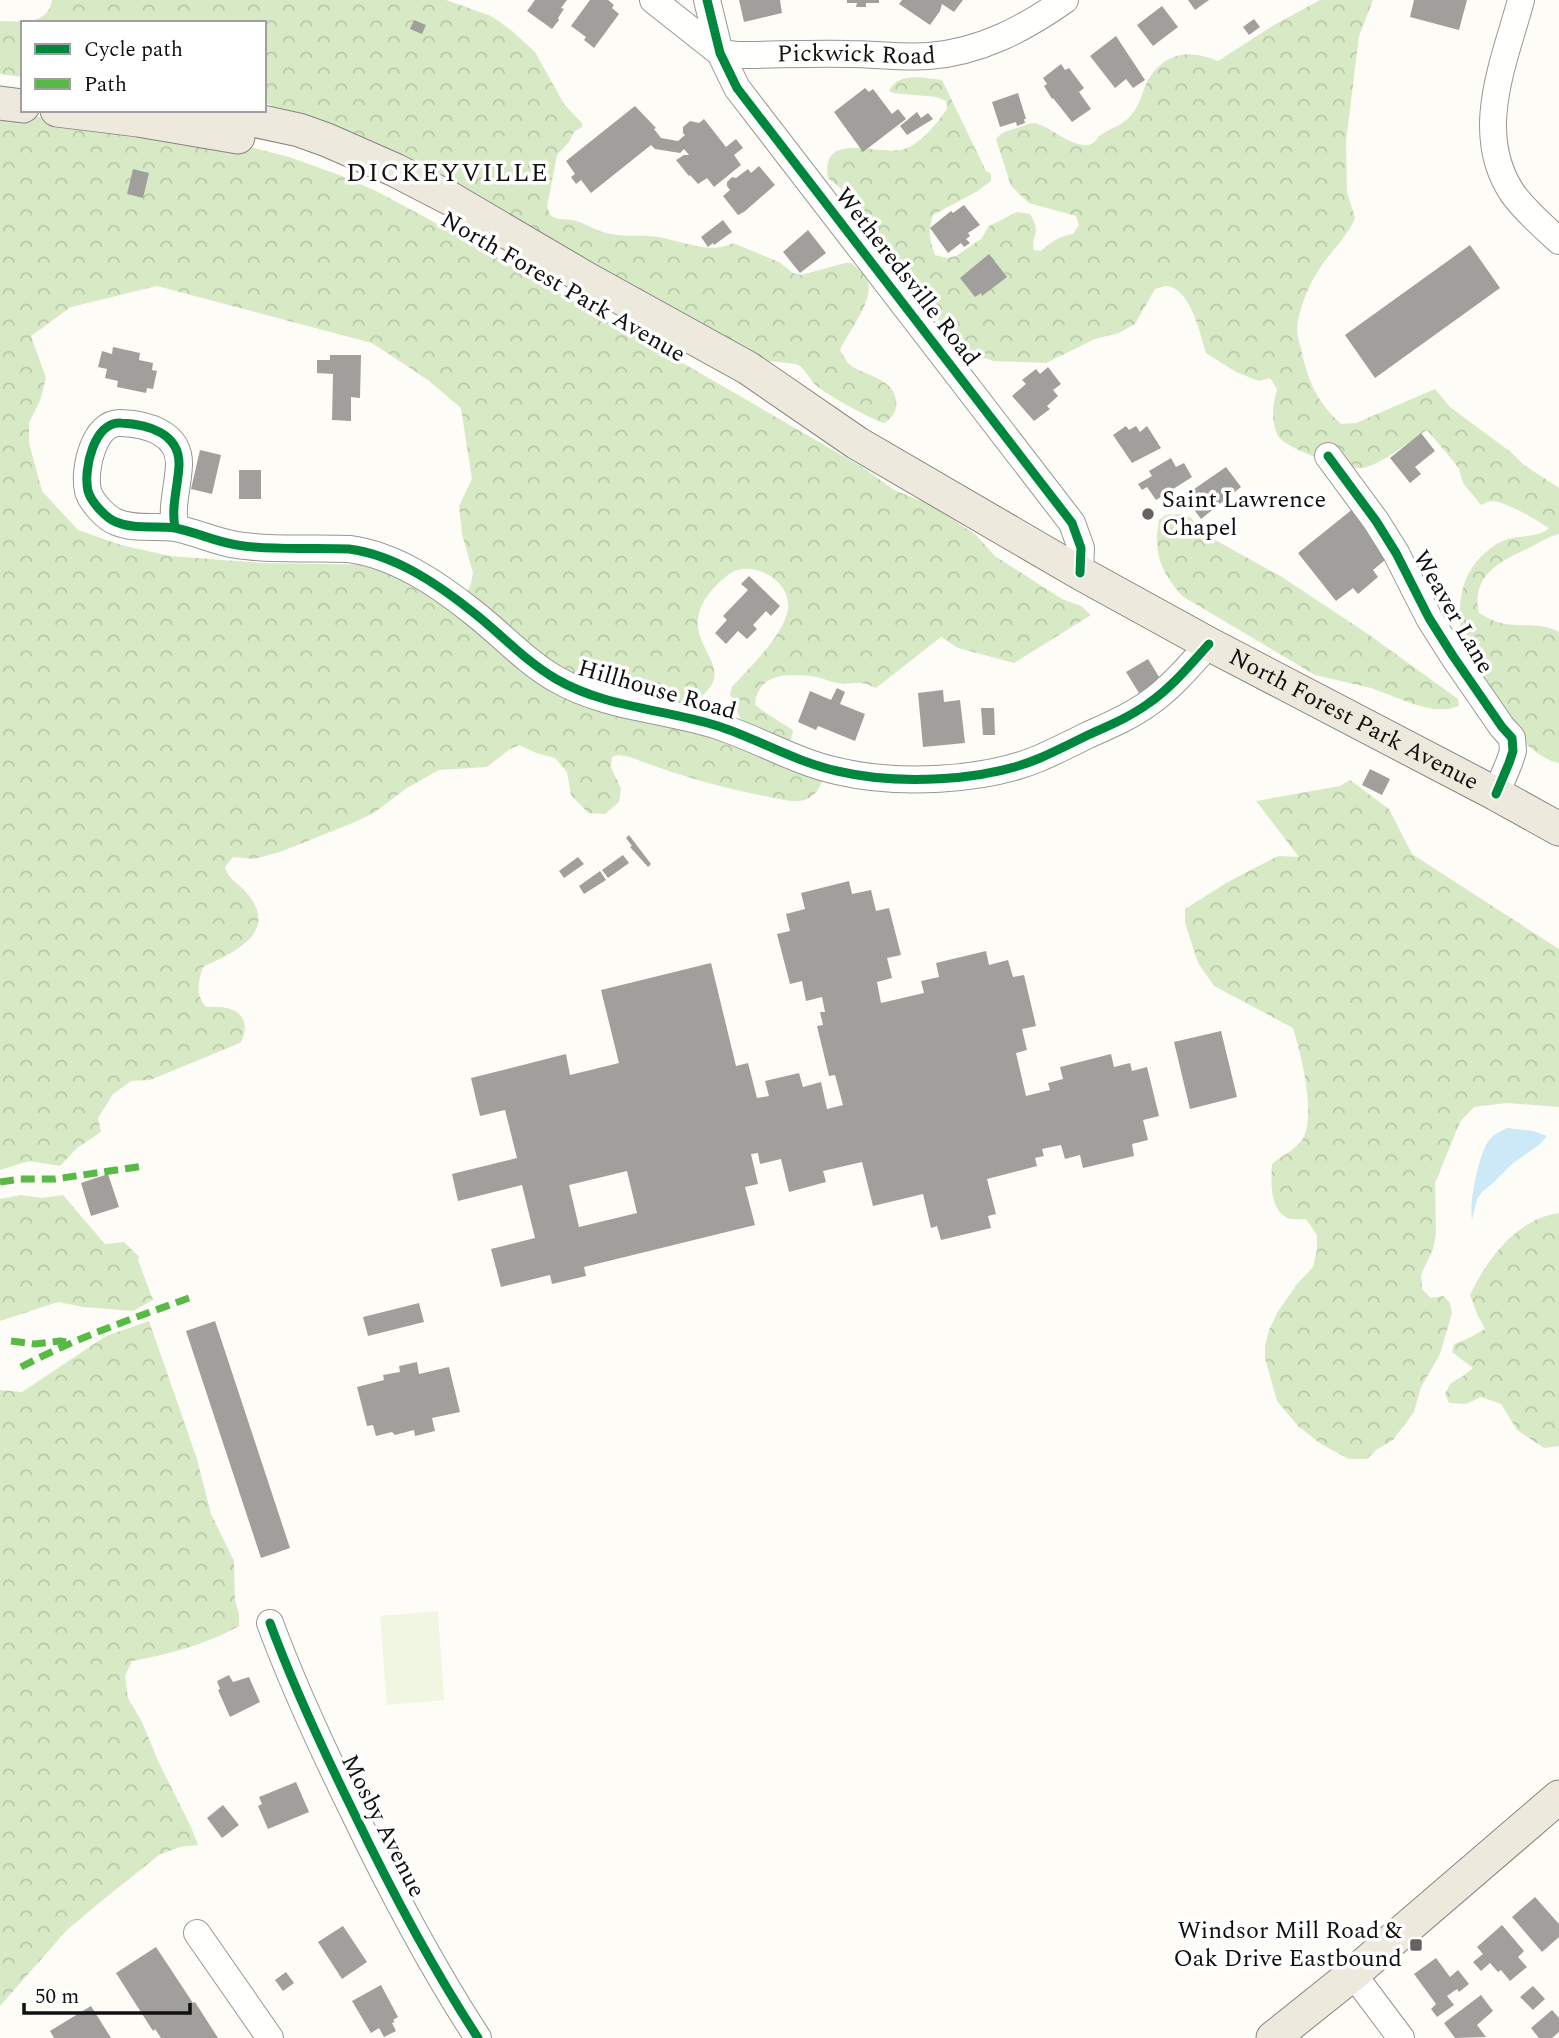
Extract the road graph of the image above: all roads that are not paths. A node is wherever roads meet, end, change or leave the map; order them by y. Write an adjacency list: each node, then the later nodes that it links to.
1 (653, 0): 5 (street)
2 (707, 0): 5 (street, Wetheredsville Road)
3 (1065, 0): 5 (street, Pickwick Road)
4 (1521, 0): 12 (street)
5 (720, 53): 16 (street, Wetheredsville Road)
6 (0, 82): 7 (main road)
7 (21, 85)
8 (0, 103): 9 (main road)
9 (21, 106)
10 (72, 112): 13 (main road, North Forest Park Avenue)
11 (216, 112): 13 (main road, North Forest Park Avenue)
12 (1559, 241)
13 (857, 443): 16 (main road, North Forest Park Avenue)
14 (1328, 456): 18 (street, Weaver Lane)
15 (174, 528): 15 (street, Hillhouse Road); 17 (street, Hillhouse Road)
16 (1080, 573): 17 (main road, North Forest Park Avenue)
17 (1209, 644): 18 (main road, North Forest Park Avenue)
18 (1496, 794): 19 (main road, North Forest Park Avenue)
19 (1559, 829)
20 (270, 1622): 24 (street, Mosby Avenue)
21 (1559, 1797): 23 (main road)
22 (197, 1933): 25 (street)
23 (1353, 1974): 26 (main road); 27 (street)
24 (467, 2034)
25 (270, 2038)
26 (1273, 2038)
27 (1401, 2038)

